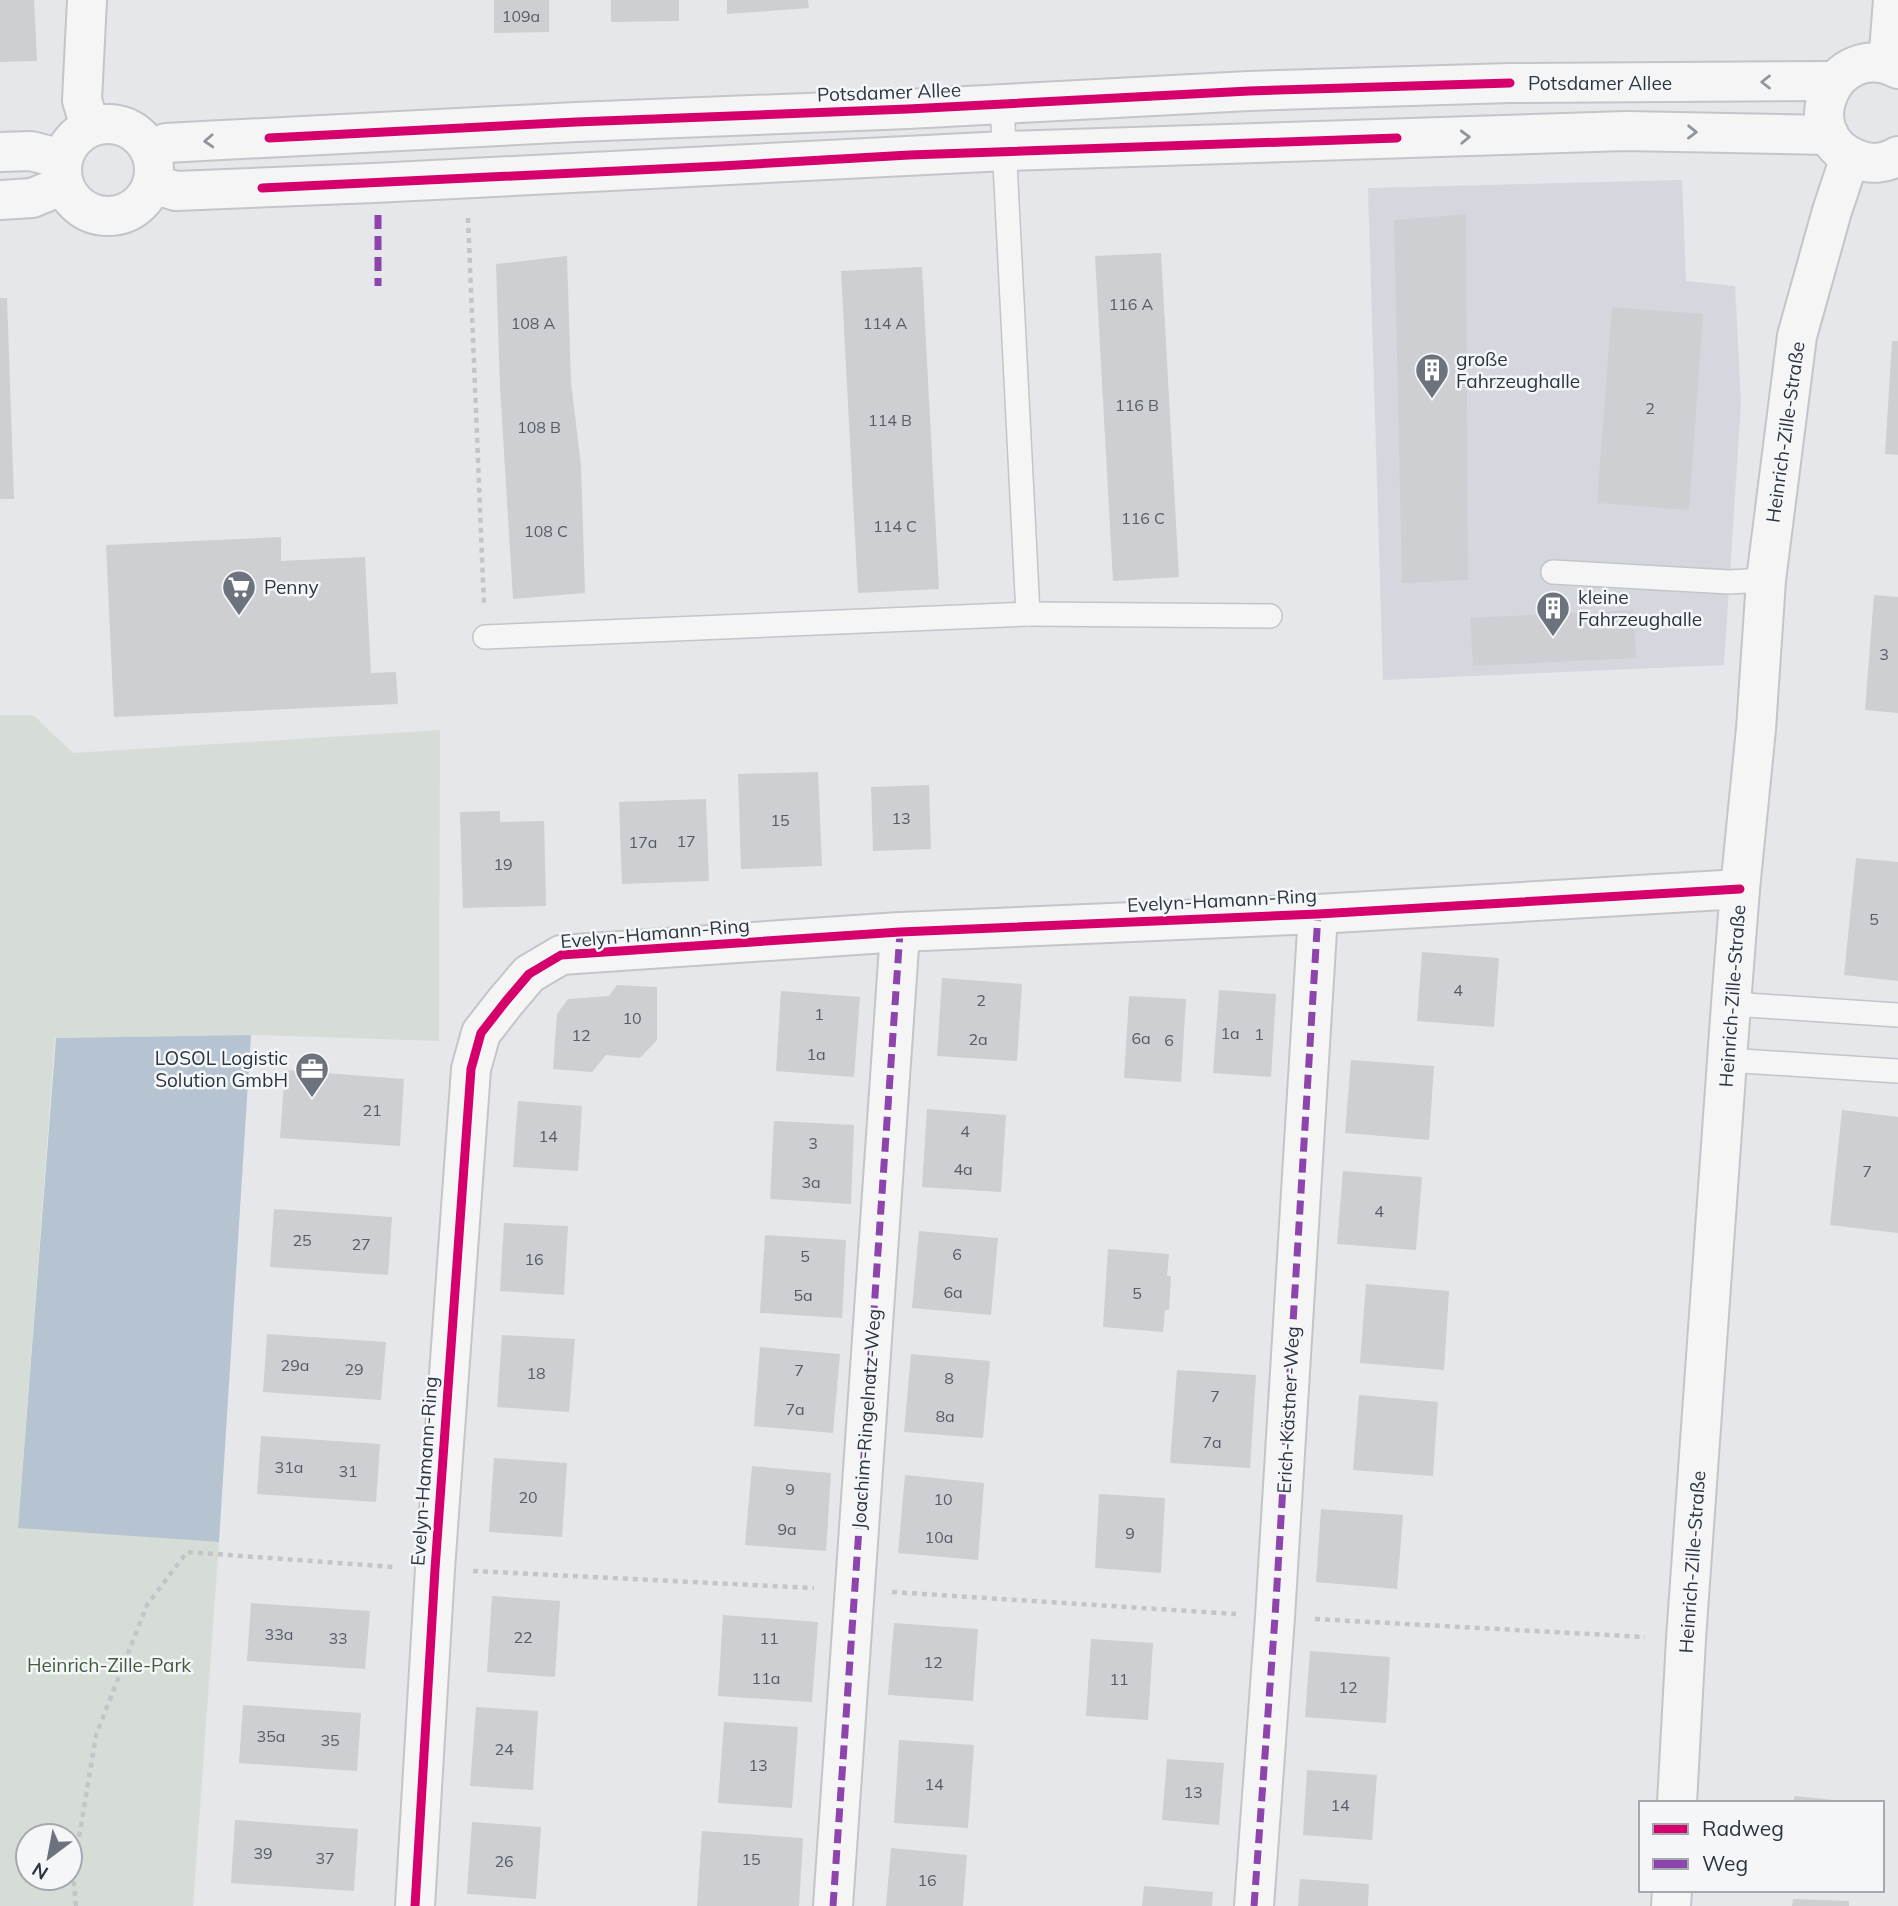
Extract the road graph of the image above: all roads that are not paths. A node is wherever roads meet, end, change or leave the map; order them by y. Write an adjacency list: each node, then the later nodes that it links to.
1 (87, 0): 6 (street)
2 (1893, 0): 3 (street)
3 (1893, 66): 4 (street)
4 (1834, 81): 5 (street, Potsdamer Allee, one-way to 5); 7 (street)
5 (1002, 104): 8 (lane); 11 (street, Potsdamer Allee, one-way to 11)
6 (90, 127): 11 (street); 12 (street)
7 (1839, 146): 8 (street, one-way to 7); 10 (street); 15 (street, Heinrich-Zille-Straße)
8 (1005, 151): 11 (street); 16 (lane)
9 (0, 152): 12 (street)
10 (1898, 156)
11 (151, 167): 12 (street)
12 (63, 172): 13 (street)
13 (0, 200)
14 (1553, 572): 15 (lane)
15 (1766, 580): 19 (street, Heinrich-Zille-Straße)
16 (1028, 614): 17 (lane); 18 (lane)
17 (1270, 616)
18 (485, 637)
19 (1740, 889): 20 (street, Evelyn-Hamann-Ring); 22 (street, Heinrich-Zille-Straße)
20 (1318, 914): 21 (street, Evelyn-Hamann-Ring); 29 (street, Erich-Kästner-Weg)
21 (900, 932): 27 (street, Evelyn-Hamann-Ring); 28 (street, Joachim-Ringelnatz-Weg)
22 (1731, 1004): 23 (lane); 24 (street, Heinrich-Zille-Straße)
23 (1898, 1015)
24 (1727, 1060): 25 (lane); 26 (street, Heinrich-Zille-Straße)
25 (1898, 1071)
26 (1676, 1801)
27 (415, 1906)
28 (833, 1906)
29 (1254, 1906)

